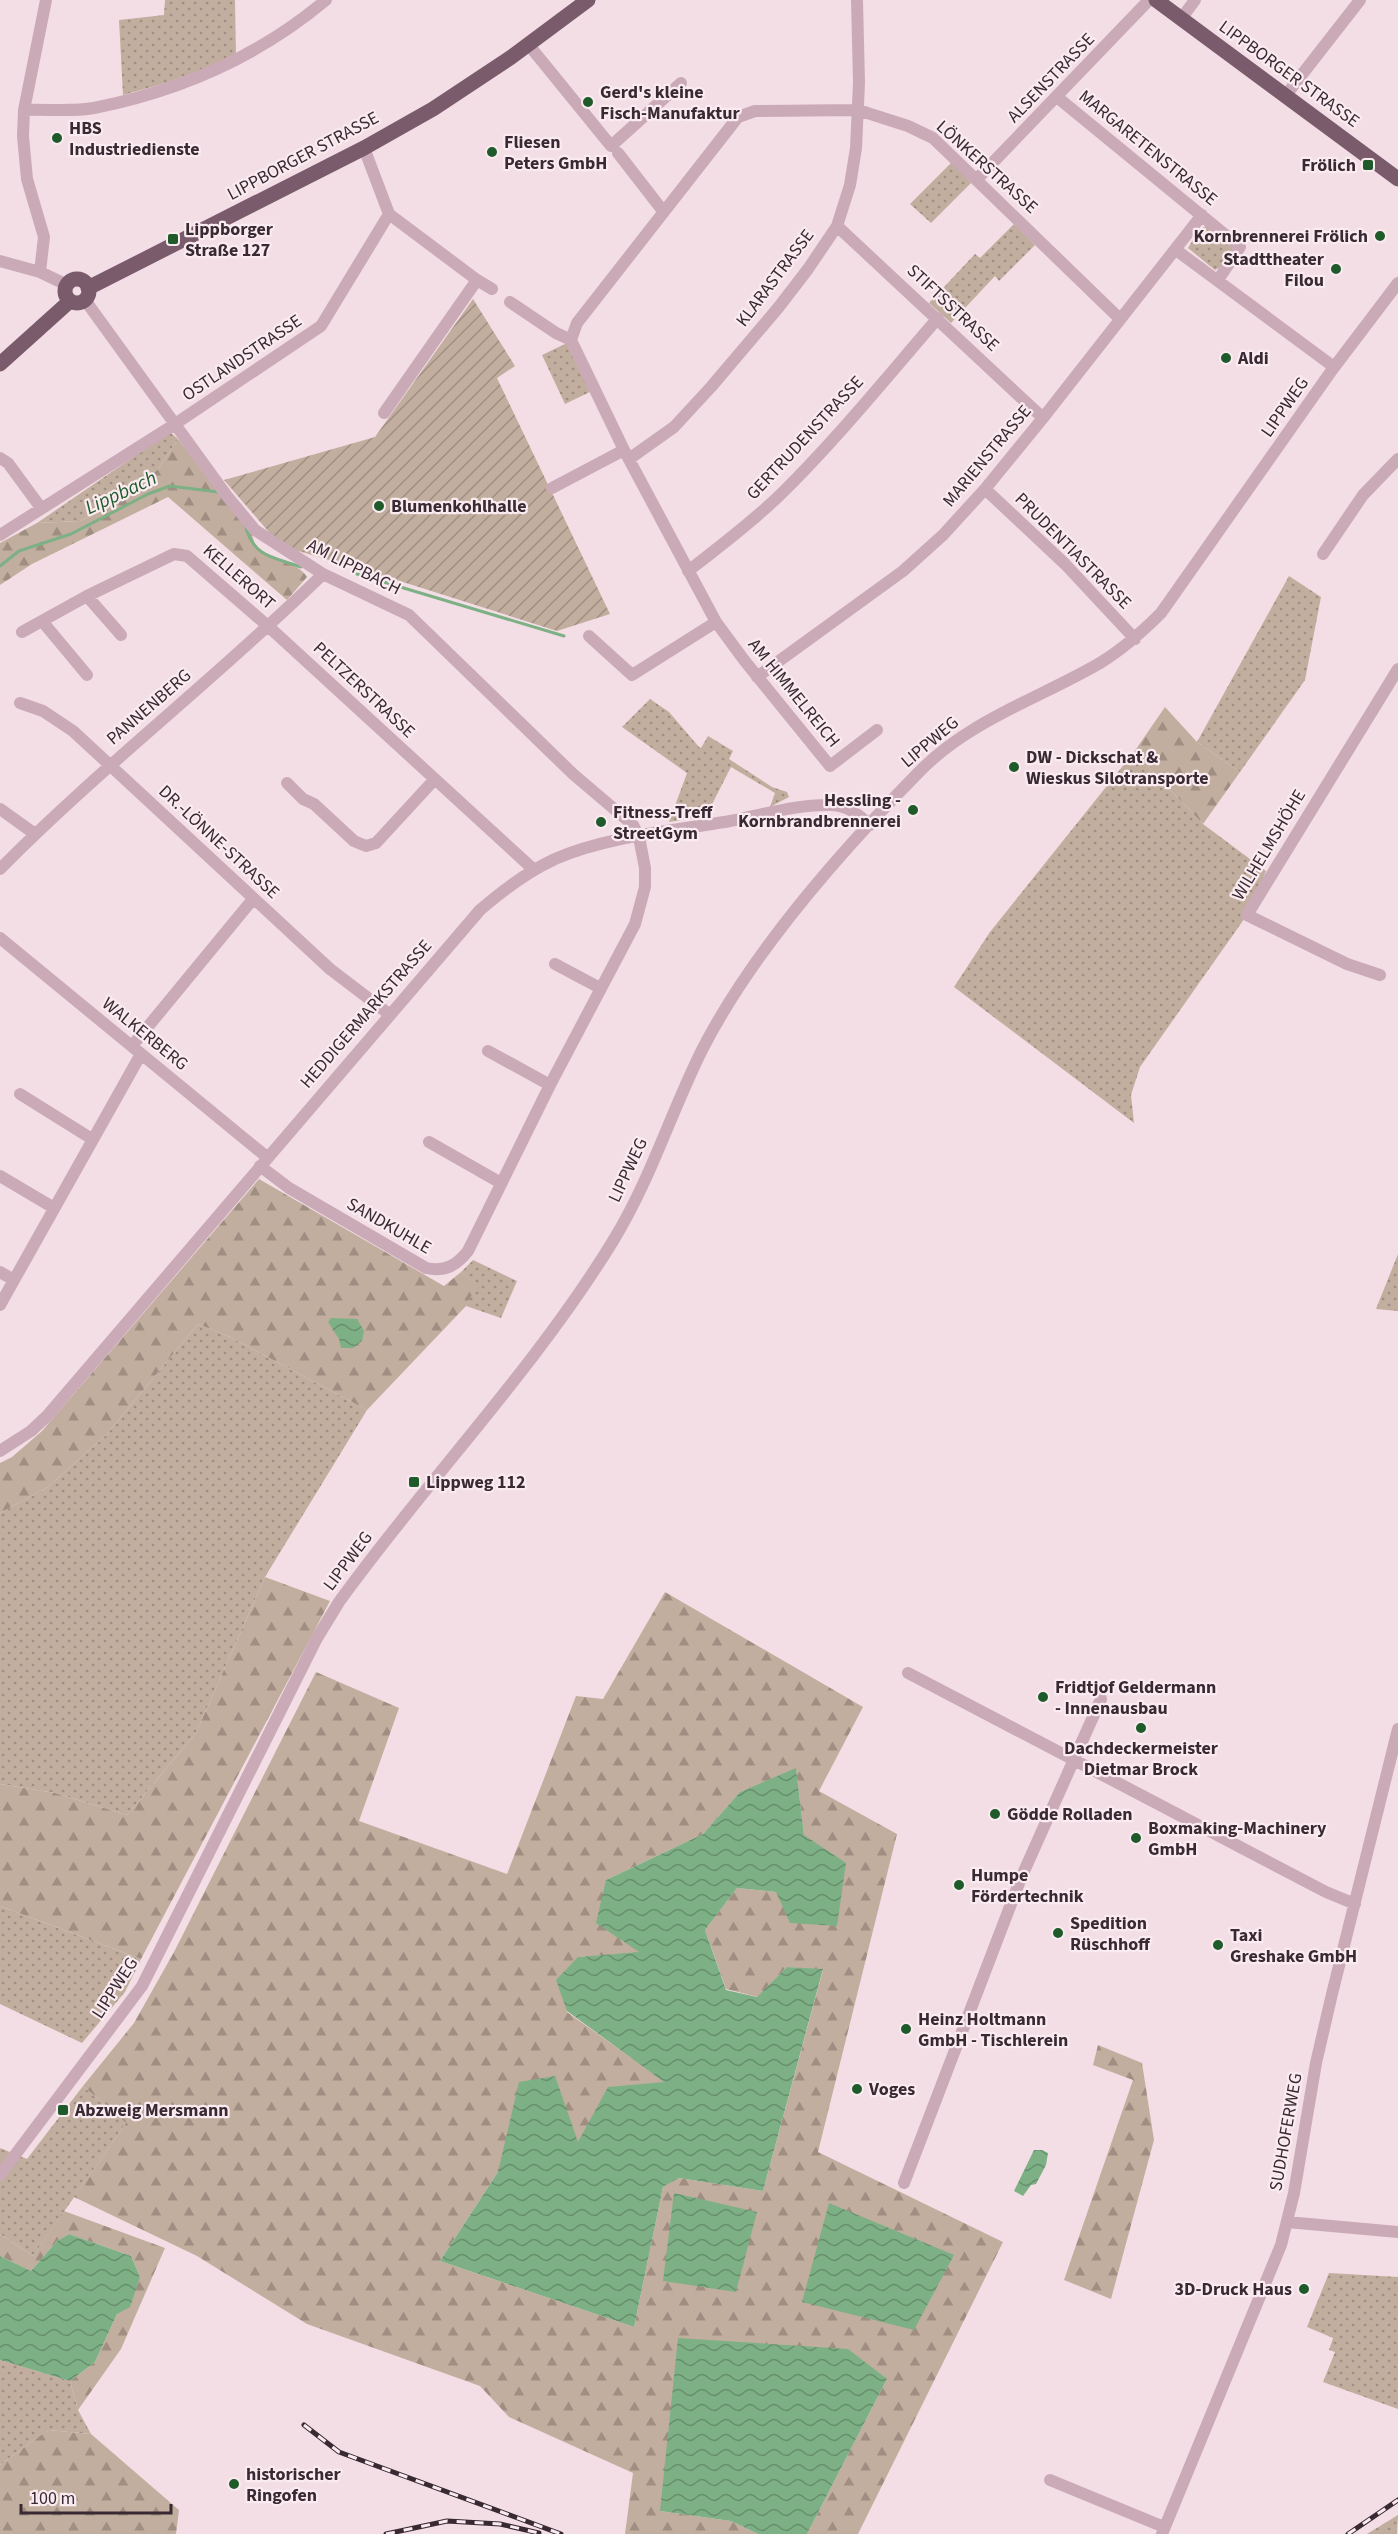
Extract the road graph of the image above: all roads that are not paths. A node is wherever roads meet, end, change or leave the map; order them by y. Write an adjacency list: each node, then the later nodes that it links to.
1 (45, 0): 14 (street)
2 (326, 0): 14 (street)
3 (588, 0): 10 (main road, LIPPBORGER STRASSE)
4 (857, 0): 15 (street, KLARASTRASSE)
5 (1149, 0): 13 (street, ALSENSTRASSE)
6 (1156, 0): 9 (main road, LIPPBORGER STRASSE)
7 (1195, 0): 9 (street)
8 (1360, 0): 12 (street)
9 (1181, 19): 12 (main road, LIPPBORGER STRASSE)
10 (528, 44): 11 (street); 16 (main road, LIPPBORGER STRASSE)
11 (681, 83)
12 (1286, 95): 19 (main road, LIPPBORGER STRASSE)
13 (1058, 98): 18 (street, ALSENSTRASSE); 22 (street, MARGARETENSTRASSE)
14 (24, 110): 26 (street)
15 (858, 110): 18 (street, LÖNKERSTRASSE); 20 (street, LÖNKERSTRASSE); 23 (street, KLARASTRASSE)
16 (364, 148): 21 (street); 32 (main road, LIPPBORGER STRASSE)
17 (618, 153): 20 (street)
18 (977, 179): 35 (street, LÖNKERSTRASSE)
19 (1398, 179)
20 (663, 211): 36 (street, LÖNKERSTRASSE)
21 (389, 214): 27 (street); 41 (street, OSTLANDSTRASSE)
22 (1202, 215): 24 (street, MARIENSTRASSE); 28 (street, MARGARETENSTRASSE)
23 (837, 226): 34 (street, STIFTSSTRASSE); 42 (street, KLARASTRASSE)
24 (1176, 250): 28 (street); 35 (street, MARIENSTRASSE)
25 (0, 261): 26 (street)
26 (40, 272): 30 (street)
27 (477, 280): 31 (street); 39 (street)
28 (1218, 280): 38 (street)
29 (1398, 283): 38 (street, LIPPWEG)
30 (67, 285): 32 (main road); 32 (main road)
31 (492, 289)
32 (81, 297): 37 (main road, LIPPBORGER STRASSE); 41 (street, AM LIPPBACH)
33 (510, 302): 36 (street)
34 (938, 318): 40 (street, STIFTSSTRASSE); 50 (street, GERTRUDENSTRASSE)
35 (1120, 319): 40 (street, MARIENSTRASSE)
36 (571, 340): 42 (street, AM HIMMELREICH)
37 (0, 364)
38 (1334, 367): 59 (street, LIPPWEG)
39 (384, 413)
40 (1043, 418): 46 (street, MARIENSTRASSE)
41 (175, 424): 47 (street, OSTLANDSTRASSE); 51 (street, AM LIPPBACH)
42 (627, 454): 45 (street); 50 (street, AM HIMMELREICH)
43 (0, 458): 47 (street)
44 (1398, 459): 49 (street)
45 (552, 488)
46 (986, 489): 59 (street, PRUDENTIASTRASSE); 62 (street, MARIENSTRASSE)
47 (41, 508): 48 (street, OSTLANDSTRASSE)
48 (0, 535)
49 (1323, 554)
50 (688, 571): 54 (street, AM HIMMELREICH)
51 (323, 574): 55 (street, PANNENBERG); 71 (street, AM LIPPBACH)
52 (87, 596): 53 (street, KELLERORT); 55 (street, KELLERORT); 57 (street)
53 (42, 621): 56 (street, KELLERORT); 61 (street)
54 (716, 622): 58 (street); 62 (street, AM HIMMELREICH)
55 (269, 627): 65 (street, PANNENBERG); 66 (street, PELTZERSTRASSE)
56 (22, 632)
57 (121, 634)
58 (589, 636)
59 (1135, 639): 69 (street, LIPPWEG)
60 (1398, 669): 77 (street, WILHELMSHÖHE)
61 (87, 675)
62 (757, 678): 64 (street, AM HIMMELREICH)
63 (20, 703): 65 (street, DR.-LÖNNE-STRASSE)
64 (877, 730)
65 (111, 764): 70 (street, PANNENBERG); 74 (street, DR.-LÖNNE-STRASSE)
66 (435, 779): 67 (street); 73 (street, PELTZERSTRASSE)
67 (287, 783)
68 (0, 808): 70 (street)
69 (870, 825): 71 (street, HEDDIGERMARKSTRASSE); 99 (street, LIPPWEG)
70 (35, 834): 72 (street, PANNENBERG)
71 (639, 837): 73 (street, HEDDIGERMARKSTRASSE); 78 (street, SANDKUHLE)
72 (0, 869)
73 (533, 869): 79 (street, HEDDIGERMARKSTRASSE)
74 (253, 899): 79 (street, DR.-LÖNNE-STRASSE); 80 (street)
75 (0, 938): 80 (street, WALKERBERG)
76 (555, 964): 78 (street)
77 (1380, 975)
78 (600, 988): 82 (street, SANDKUHLE)
79 (389, 1014): 86 (street, HEDDIGERMARKSTRASSE)
80 (136, 1050): 84 (street); 86 (street, WALKERBERG)
81 (488, 1051): 82 (street)
82 (550, 1085): 88 (street, SANDKUHLE)
83 (20, 1094): 84 (street)
84 (92, 1139): 89 (street)
85 (429, 1142): 88 (street)
86 (264, 1162): 88 (street, SANDKUHLE); 93 (street, HEDDIGERMARKSTRASSE)
87 (0, 1176): 89 (street)
88 (501, 1182)
89 (54, 1208): 91 (street)
90 (0, 1272): 91 (street)
91 (14, 1280): 92 (street)
92 (0, 1305)
93 (0, 1451)
94 (908, 1673): 97 (street)
95 (1101, 1699): 97 (street)
96 (1398, 1729): 98 (street, SUDHOFERWEG)
97 (1072, 1761): 98 (street); 100 (street)
98 (1354, 1904): 101 (street, SUDHOFERWEG)
99 (0, 2175)
100 (904, 2183)
101 (1287, 2222): 102 (street); 104 (street, SUDHOFERWEG)
102 (1398, 2232)
103 (1050, 2480): 104 (street, SUDHOFERWEG)
104 (1163, 2530)

